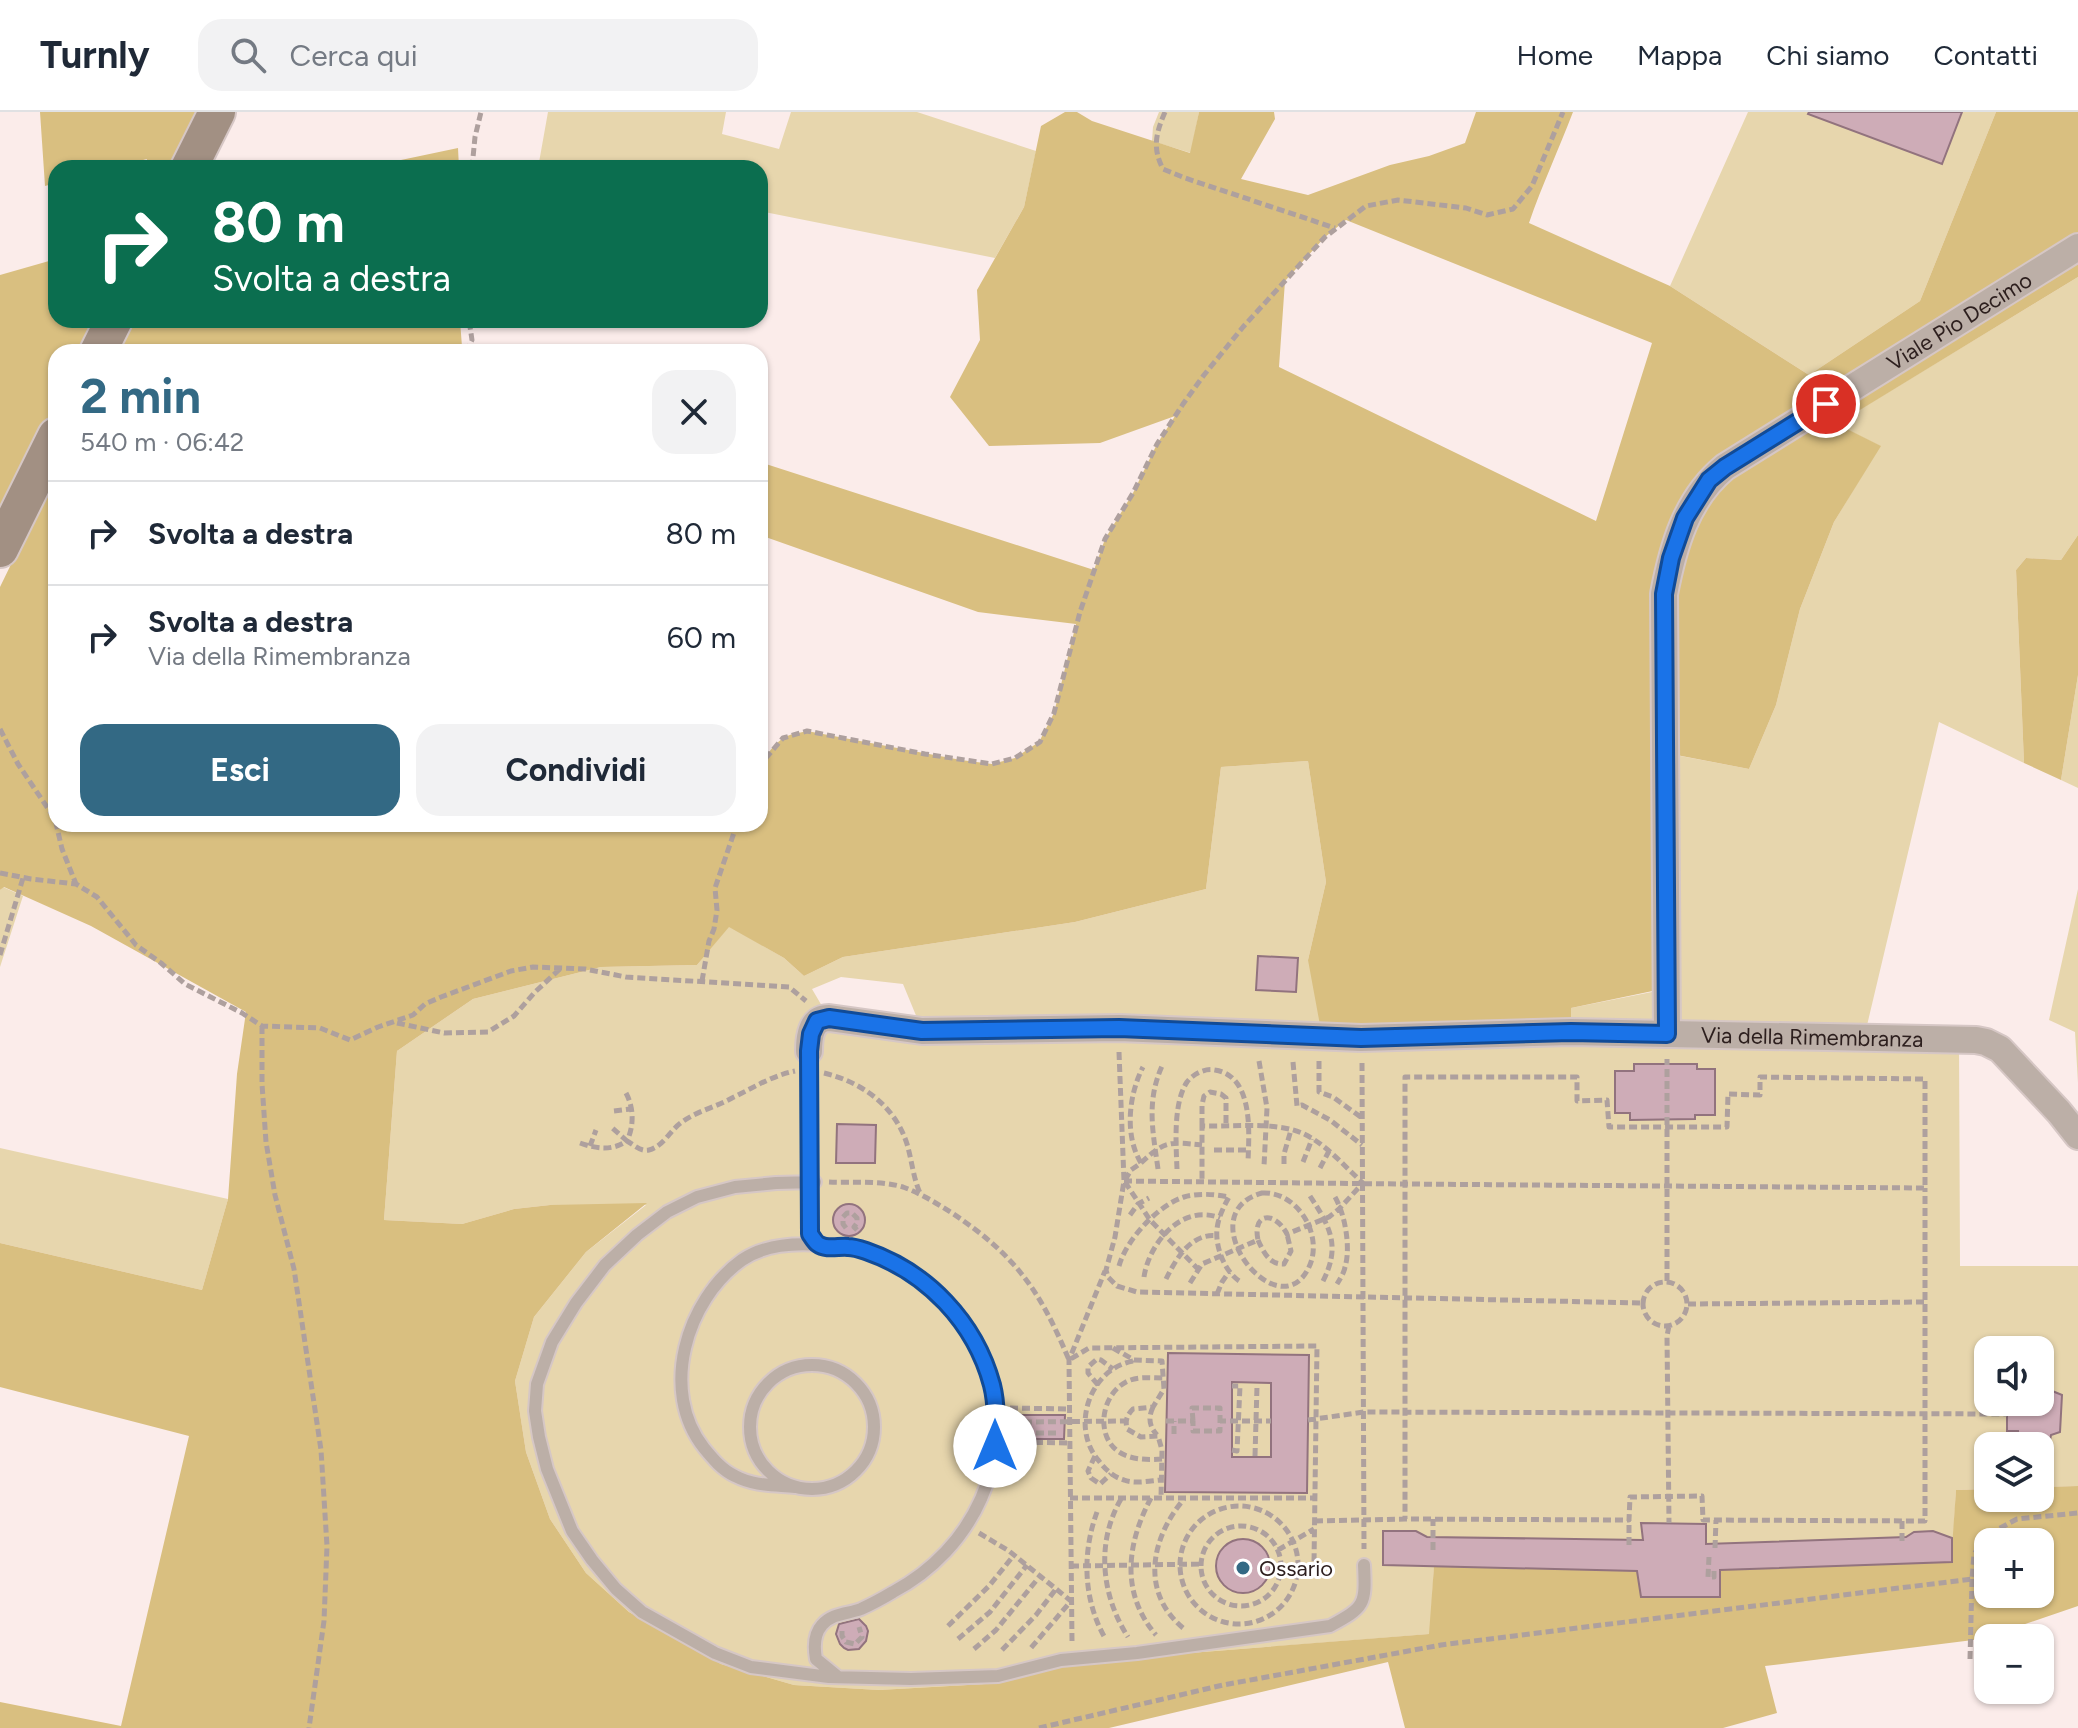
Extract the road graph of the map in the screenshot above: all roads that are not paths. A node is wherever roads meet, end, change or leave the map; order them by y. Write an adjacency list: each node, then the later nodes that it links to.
1 (217, 112): 2 (street)
2 (193, 160)
3 (2078, 247): 6 (street, Viale Pio Decimo)
4 (48, 452): 5 (street)
5 (0, 549)
6 (1667, 1034): 7 (street, Via della Rimembranza); 8 (street, Via della Rimembranza)
7 (809, 1060): 9 (lane)
8 (2078, 1136)
9 (812, 1182): 10 (lane); 13 (lane)
10 (819, 1245): 11 (lane); 13 (lane)
11 (795, 1487): 11 (lane)
12 (1364, 1565): 13 (lane)
13 (839, 1677)

